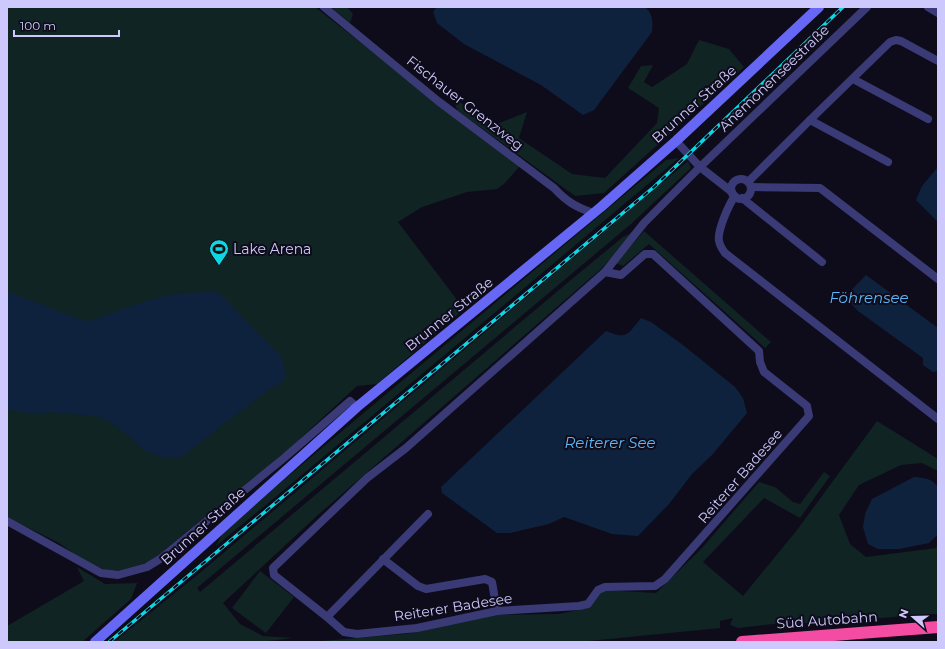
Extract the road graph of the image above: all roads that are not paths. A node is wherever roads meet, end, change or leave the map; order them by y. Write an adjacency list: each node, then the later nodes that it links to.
1 (324, 7): 17 (street, Fischauer Grenzweg)
2 (819, 7): 10 (main road, Brunner Straße)
3 (867, 7): 12 (street, Anemonenseestraße)
4 (928, 7): 5 (street)
5 (938, 13)
6 (938, 61): 7 (street)
7 (853, 79): 8 (street); 9 (street)
8 (928, 119)
9 (810, 120): 11 (street); 15 (street)
10 (676, 141): 12 (street); 17 (main road, Brunner Straße)
11 (888, 162)
12 (700, 167): 13 (street); 19 (street, Reiterer Badesee)
13 (716, 178): 14 (street); 16 (street)
14 (737, 180): 15 (street); 16 (street)
15 (750, 184): 16 (street); 20 (street)
16 (736, 195): 18 (street); 22 (street)
17 (593, 213): 21 (main road, Brunner Straße)
18 (822, 262)
19 (605, 272): 26 (street, Reiterer Badesee); 27 (street, Reiterer Badesee)
20 (938, 279)
21 (357, 407): 24 (street); 29 (main road, Brunner Straße)
22 (938, 419)
23 (428, 514): 25 (street)
24 (7, 521)
25 (383, 558): 26 (street); 27 (street)
26 (497, 611): 27 (street, Reiterer Badesee)
27 (327, 617)
28 (938, 627): 30 (highway, Süd Autobahn)
29 (95, 642)
30 (742, 642)

